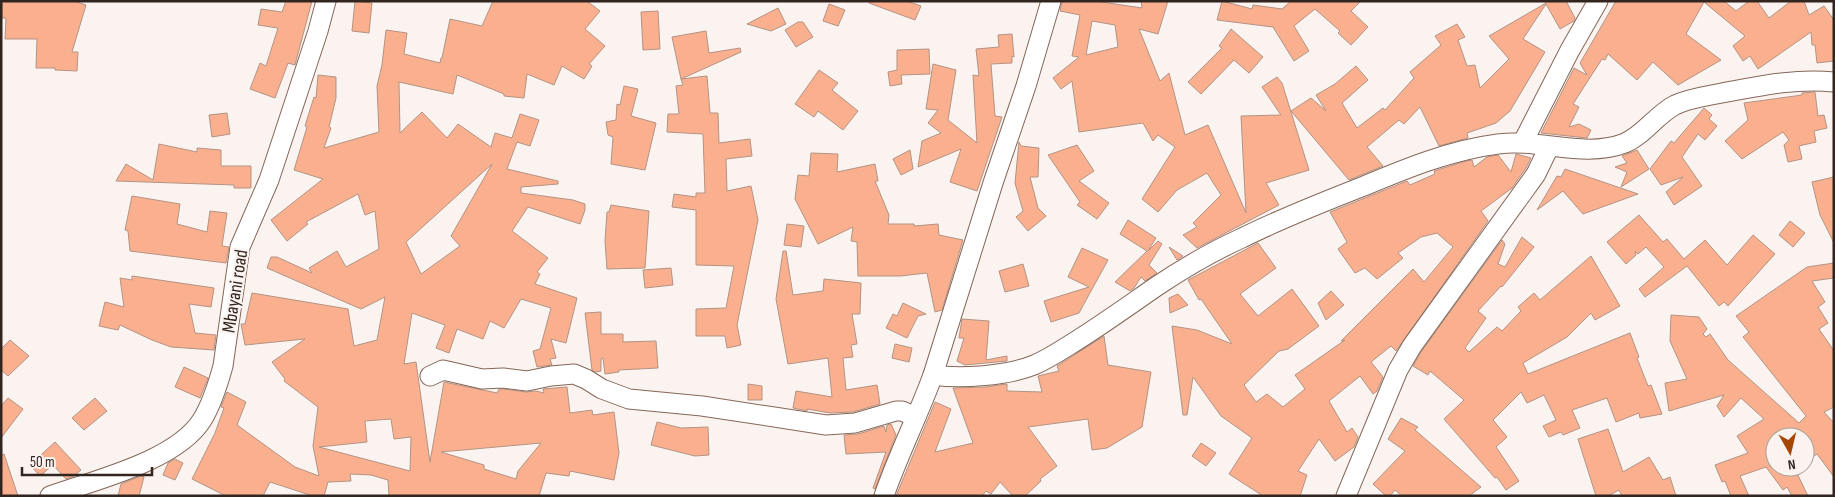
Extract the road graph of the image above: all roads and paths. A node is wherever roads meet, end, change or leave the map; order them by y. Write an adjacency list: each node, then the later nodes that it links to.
1 (326, 1): 11 (street, Mbayani road)
2 (1051, 1): 7 (street)
3 (1598, 1): 5 (street)
4 (1834, 82): 6 (street)
5 (1524, 142): 6 (street); 7 (street)
6 (1549, 147): 10 (street)
7 (933, 375): 9 (street)
8 (430, 376): 9 (street)
9 (916, 417): 12 (street)
10 (1348, 495)
11 (50, 496)
12 (884, 496)

